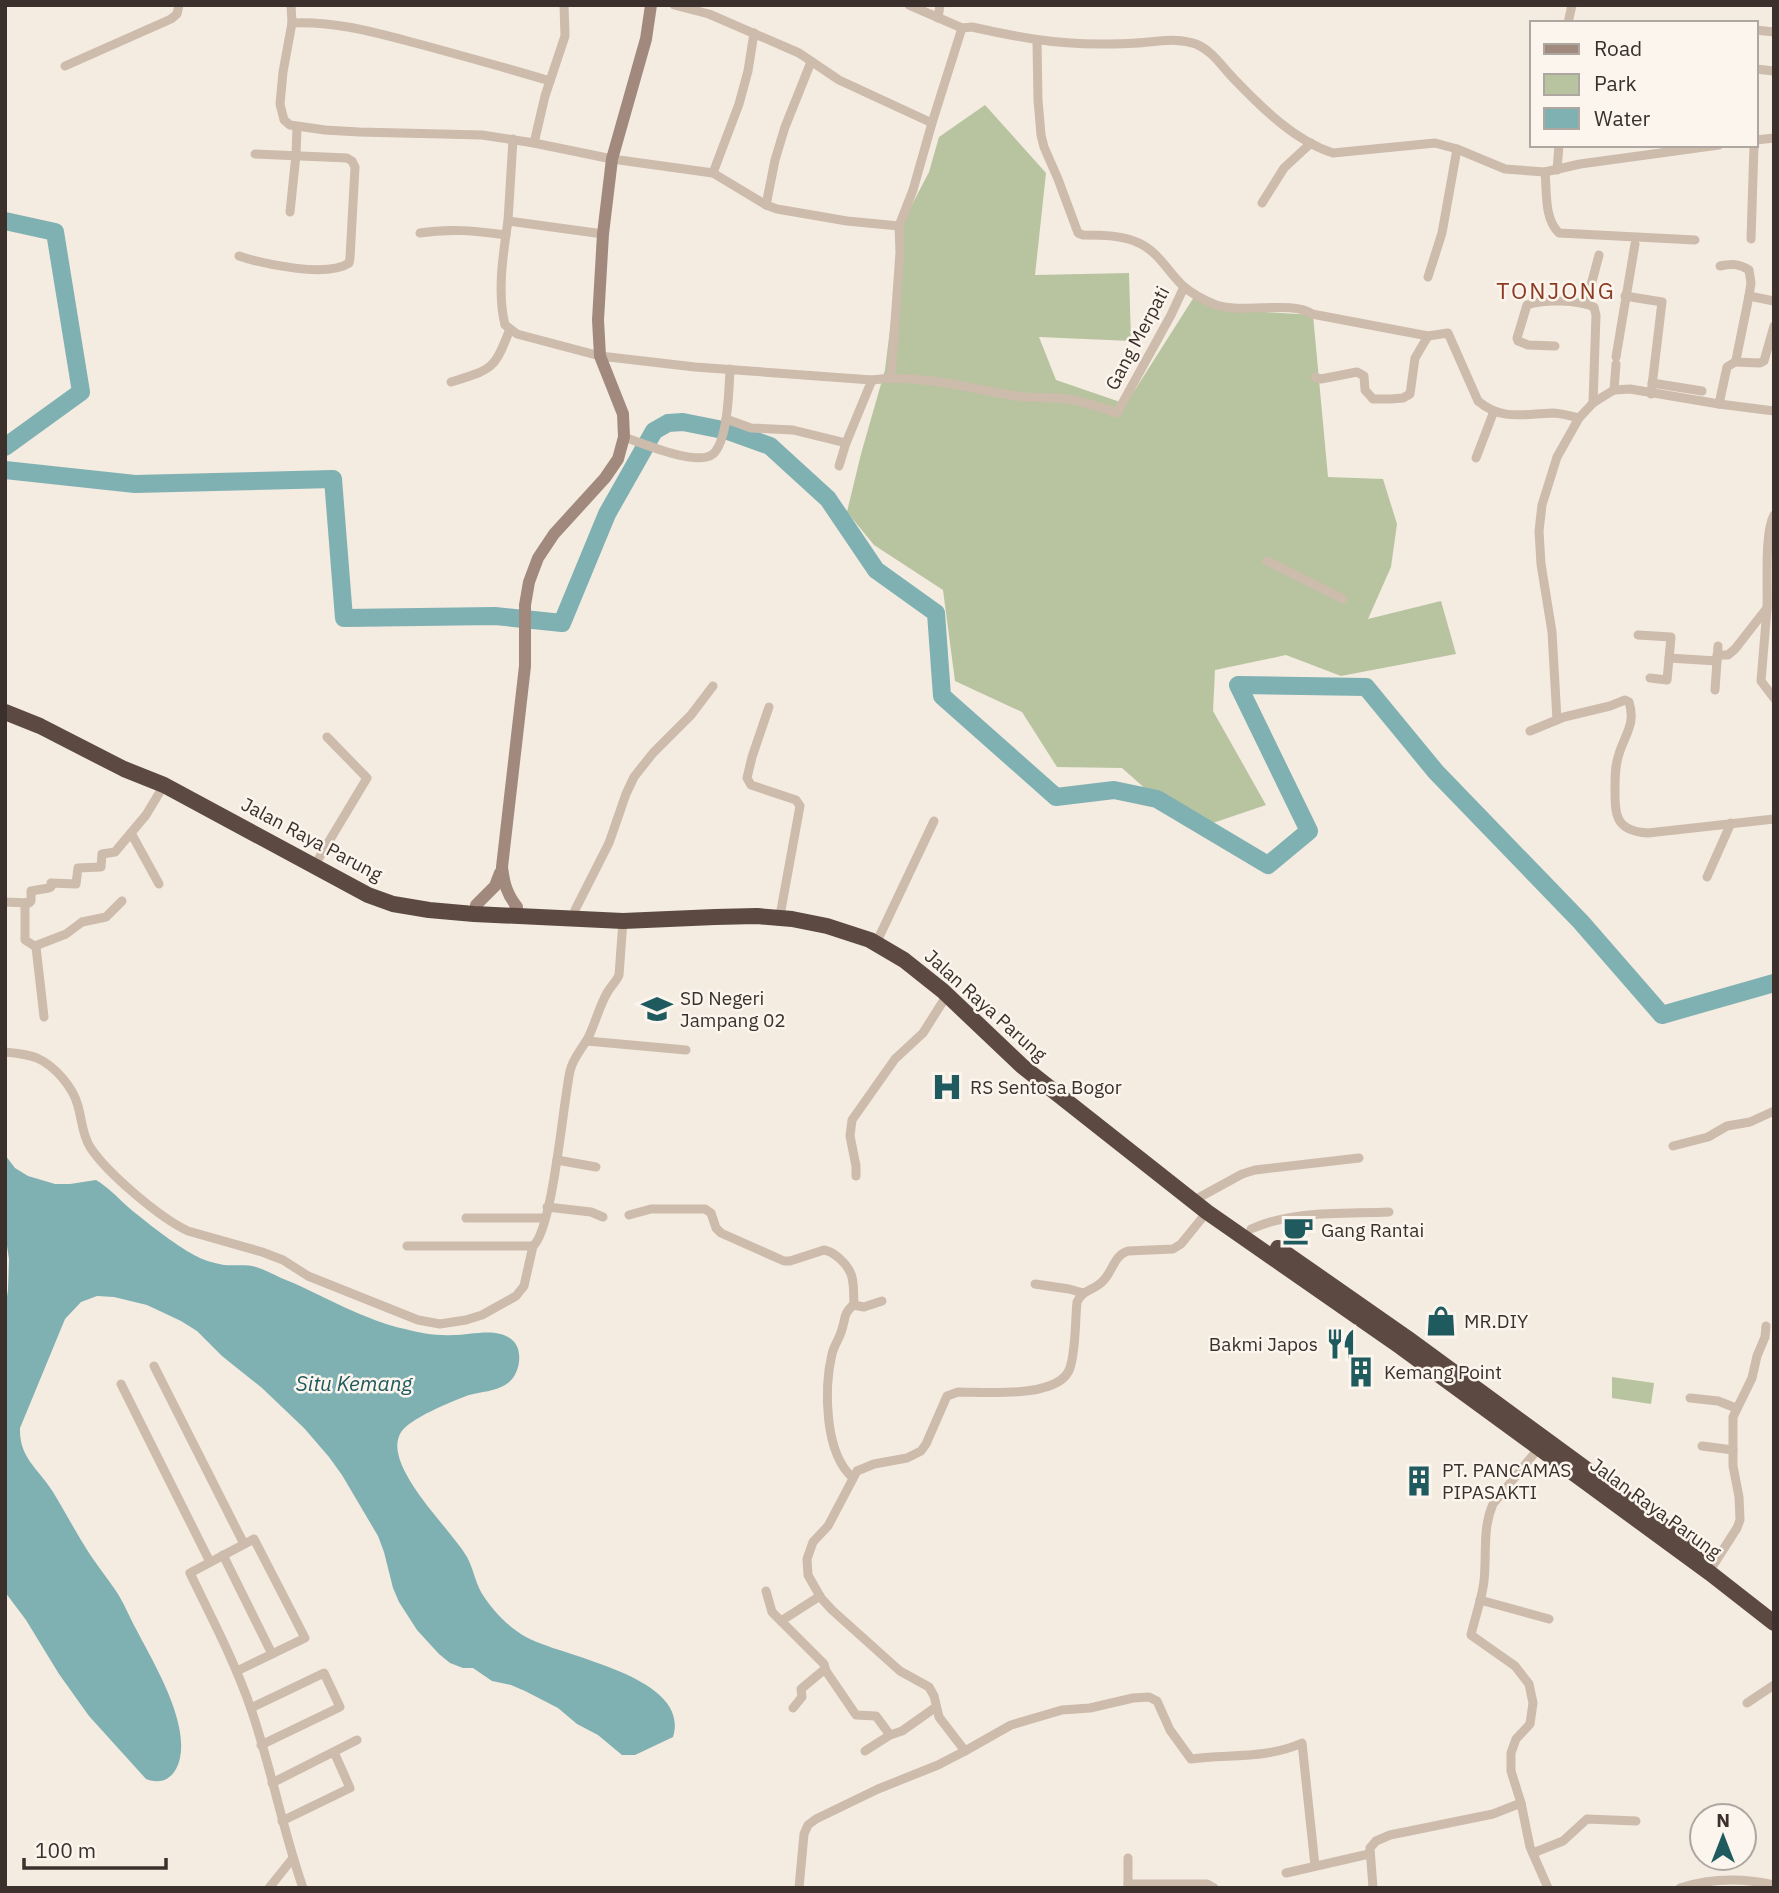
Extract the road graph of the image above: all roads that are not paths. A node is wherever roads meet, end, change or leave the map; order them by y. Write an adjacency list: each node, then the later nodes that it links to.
1 (179, 5): 14 (street)
2 (291, 5): 9 (street)
3 (564, 5): 15 (street)
4 (652, 5): 27 (street)
5 (674, 5): 11 (street)
6 (909, 5): 8 (street)
7 (940, 5): 8 (street)
8 (938, 18): 10 (street)
9 (292, 23): 15 (street); 17 (street)
10 (962, 28): 12 (street); 16 (street)
11 (754, 33): 13 (street); 29 (street)
12 (1037, 41): 20 (street); 46 (street)
13 (811, 62): 16 (street); 32 (street)
14 (65, 66)
15 (550, 81): 19 (street)
16 (932, 123): 35 (street)
17 (297, 127): 18 (street); 26 (street)
18 (513, 139): 19 (street); 34 (street)
19 (534, 143): 27 (street)
20 (1311, 143): 24 (street); 31 (street)
21 (1559, 147): 28 (street)
22 (1704, 147): 28 (street)
23 (1754, 147): 39 (street)
24 (1457, 149): 30 (street); 45 (street)
25 (255, 154): 26 (street)
26 (296, 155): 33 (street); 42 (street)
27 (612, 159): 29 (street); 38 (street)
28 (1556, 170): 30 (street)
29 (713, 173): 32 (street)
30 (1545, 173): 40 (street)
31 (1262, 203)
32 (766, 205): 35 (street)
33 (290, 212)
34 (508, 221): 37 (street); 38 (street)
35 (899, 226): 59 (street)
36 (420, 233): 37 (street)
37 (506, 234): 52 (street)
38 (603, 234): 55 (street)
39 (1751, 239)
40 (1695, 240)
41 (1635, 244): 47 (street)
42 (239, 256)
43 (1599, 256): 50 (street)
44 (1720, 266): 48 (street)
45 (1428, 277)
46 (1184, 287): 53 (street, Gang Merpati); 59 (street, Gang Merpati)
47 (1625, 296): 62 (street); 63 (street)
48 (1749, 296): 49 (street); 56 (street)
49 (1774, 301)
50 (1586, 303): 54 (street); 65 (street)
51 (1774, 326): 56 (street)
52 (510, 329): 55 (street); 61 (street)
53 (1428, 336): 58 (street); 67 (street, Gang Merpati)
54 (1555, 346)
55 (600, 356): 57 (street); 71 (street)
56 (1735, 362): 66 (street)
57 (730, 369): 60 (street); 70 (street)
58 (1315, 377)
59 (891, 378): 60 (street)
60 (872, 380): 72 (street)
61 (451, 382)
62 (1651, 388): 63 (street); 64 (street); 66 (street)
63 (1614, 390): 65 (street)
64 (1702, 391)
65 (1593, 403): 69 (street)
66 (1719, 404): 68 (street)
67 (1494, 411): 69 (street); 73 (street)
68 (1774, 411)
69 (1579, 418): 89 (street)
70 (726, 420): 71 (street); 72 (street)
71 (624, 437): 98 (street)
72 (846, 443): 74 (street)
73 (1476, 458)
74 (839, 466)
75 (1774, 515): 78 (street)
76 (1268, 561): 77 (street)
77 (1343, 599)
78 (1767, 608): 80 (street); 85 (street)
79 (1638, 635): 81 (street)
80 (1717, 654): 81 (street); 84 (street)
81 (1669, 658): 82 (street)
82 (1650, 678)
83 (713, 686): 106 (street)
84 (1715, 690)
85 (1774, 698)
86 (5, 705): 97 (highway, Jalan Raya Parung)
87 (769, 707): 107 (street)
88 (5, 712): 92 (highway, Jalan Raya Parung)
89 (1557, 720): 90 (street); 95 (street)
90 (1530, 731)
91 (327, 737): 97 (street)
92 (164, 785): 96 (street); 108 (highway, Jalan Raya Parung)
93 (1774, 819): 95 (street)
94 (934, 821): 109 (street)
95 (1731, 823): 99 (street)
96 (131, 833): 100 (street); 103 (street)
97 (319, 858): 104 (highway, Jalan Raya Parung)
98 (502, 867): 104 (street); 105 (street)
99 (1707, 877)
100 (159, 884)
101 (122, 901): 110 (street)
102 (5, 902): 103 (street)
103 (25, 904): 110 (street)
104 (476, 905): 105 (highway, Jalan Raya Parung)
105 (517, 907): 106 (highway, Jalan Raya Parung)
106 (575, 910): 107 (highway, Jalan Raya Parung)
107 (781, 910): 109 (highway, Jalan Raya Parung)
108 (623, 921): 111 (highway, Jalan Raya Parung); 114 (street)
109 (879, 937): 113 (highway, Jalan Raya Parung)
110 (35, 946): 112 (street)
111 (947, 995): 113 (highway, Jalan Raya Parung); 122 (street)
112 (44, 1017)
113 (997, 1037): 123 (highway, Jalan Raya Parung)
114 (587, 1041): 115 (street); 120 (street)
115 (686, 1050)
116 (5, 1052): 131 (street)
117 (1774, 1111): 118 (street)
118 (1673, 1146)
119 (1359, 1158): 123 (street)
120 (557, 1160): 121 (street); 124 (street)
121 (596, 1167)
122 (856, 1176)
123 (1203, 1204): 130 (highway, Jalan Raya Parung); 134 (street); 143 (highway, Jalan Raya Parung)
124 (547, 1207): 127 (street); 129 (street)
125 (1389, 1212): 130 (street)
126 (629, 1215): 136 (street)
127 (603, 1217)
128 (466, 1218): 129 (street)
129 (545, 1218): 131 (street)
130 (1251, 1229): 149 (highway, Jalan Raya Parung)
131 (533, 1245): 132 (street)
132 (407, 1246)
133 (1035, 1284): 134 (street)
134 (1083, 1293): 145 (street)
135 (882, 1301): 136 (street)
136 (854, 1305): 145 (street)
137 (1766, 1326): 141 (street)
138 (155, 1366): 146 (street)
139 (121, 1384): 148 (street)
140 (1690, 1398): 141 (street)
141 (1736, 1408): 144 (street)
142 (1702, 1446): 144 (street)
143 (1538, 1449): 152 (street); 156 (highway, Jalan Raya Parung)
144 (1733, 1450): 149 (street)
145 (853, 1478): 151 (street)
146 (244, 1544): 147 (street); 157 (street)
147 (223, 1555): 148 (street); 157 (street)
148 (210, 1562): 159 (street)
149 (1714, 1564): 153 (highway, Jalan Raya Parung)
150 (766, 1591): 155 (street)
151 (820, 1596): 155 (street); 162 (street)
152 (1480, 1600): 154 (street); 172 (street)
153 (1774, 1612)
154 (1549, 1619)
155 (781, 1621): 158 (street)
156 (1774, 1623)
157 (272, 1654): 159 (street)
158 (825, 1669): 164 (street); 165 (street)
159 (237, 1671): 163 (street)
160 (1774, 1685): 161 (street)
161 (1747, 1703)
162 (936, 1707): 165 (street); 169 (street)
163 (251, 1708): 167 (street); 167 (street)
164 (793, 1708)
165 (890, 1735): 168 (street)
166 (357, 1740): 170 (street)
167 (261, 1745): 171 (street)
168 (865, 1751)
169 (965, 1751): 179 (street); 187 (street)
170 (334, 1752): 171 (street); 173 (street)
171 (272, 1783): 173 (street)
172 (1521, 1803): 175 (street); 176 (street)
173 (282, 1821): 177 (street)
174 (1636, 1821): 175 (street)
175 (1533, 1853): 189 (street)
176 (1369, 1854): 179 (street); 188 (street)
177 (293, 1858): 185 (street); 186 (street)
178 (1128, 1858): 183 (street)
179 (1315, 1866): 180 (street)
180 (1286, 1873)
181 (1167, 1885): 183 (street); 184 (street)
182 (1774, 1885): 190 (street)
183 (1128, 1886)
184 (1210, 1886)
185 (269, 1888)
186 (303, 1888)
187 (799, 1888)
188 (1373, 1888)
189 (1548, 1888)
190 (1680, 1888)

